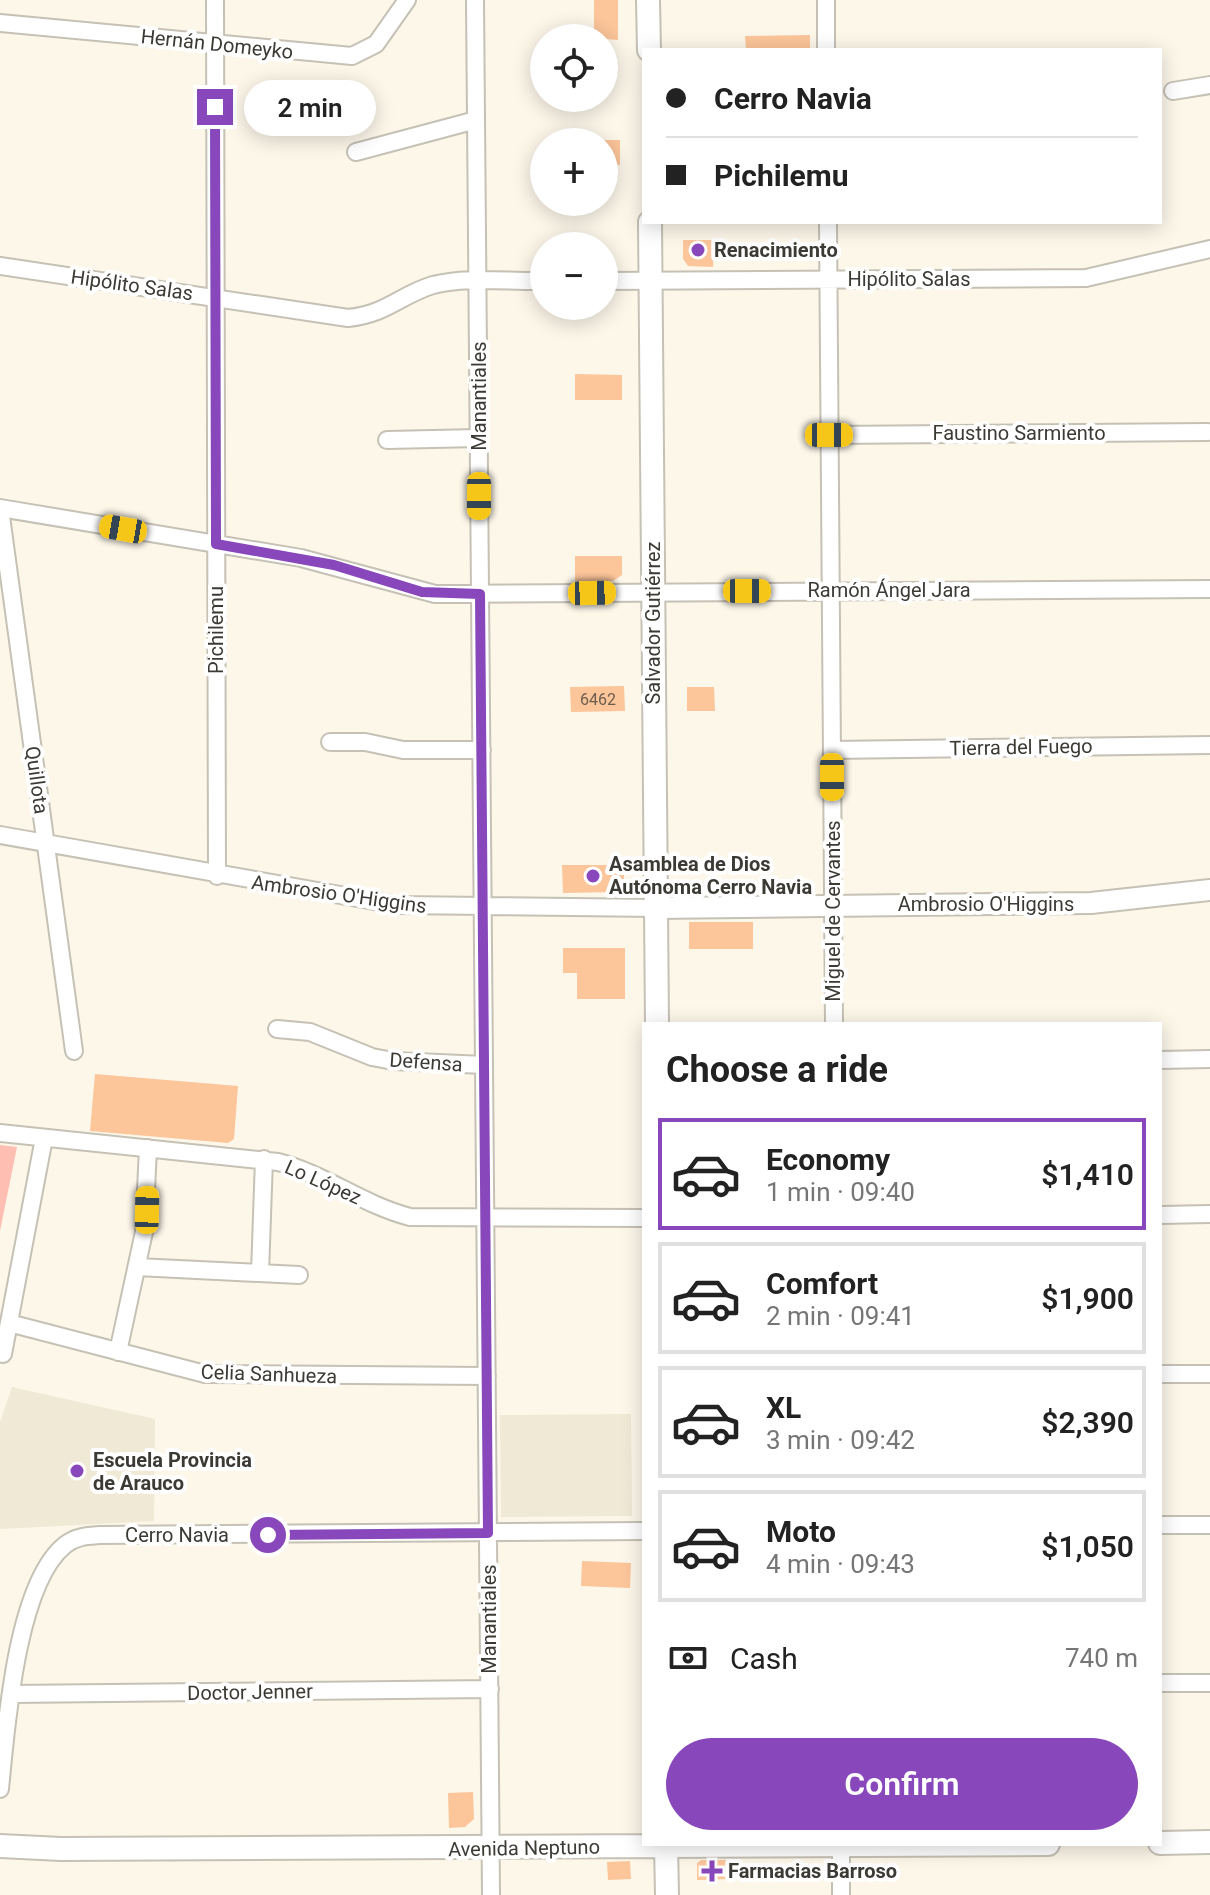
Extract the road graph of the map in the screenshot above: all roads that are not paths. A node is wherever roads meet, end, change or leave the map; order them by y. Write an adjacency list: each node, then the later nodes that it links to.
1 (215, 0): 7 (street, Pichilemu)
2 (407, 0): 7 (street, Hernán Domeyko)
3 (475, 0): 12 (street, Manantiales)
4 (648, 0): 8 (main road)
5 (826, 0): 9 (street)
6 (0, 23): 7 (street, Hernán Domeyko)
7 (215, 43): 23 (street, Pichilemu)
8 (649, 48)
9 (826, 48)
10 (1210, 85): 11 (street)
11 (1173, 91)
12 (476, 120): 13 (street); 22 (street, Manantiales)
13 (356, 152)
14 (650, 224): 18 (main road, Salvador Gutiérrez)
15 (828, 224): 19 (street, Miguel de Cervantes)
16 (1210, 249): 19 (street, Hipólito Salas)
17 (0, 266): 23 (street, Hipólito Salas)
18 (650, 280): 19 (street, Hipólito Salas); 21 (street, Hipólito Salas); 32 (main road, Salvador Gutiérrez)
19 (828, 280): 25 (street, Miguel de Cervantes)
20 (530, 281): 22 (street, Hipólito Salas)
21 (618, 281)
22 (478, 282): 23 (street, Hipólito Salas); 26 (street, Manantiales)
23 (216, 297): 29 (street, Pichilemu)
24 (1208, 432): 25 (street, Faustino Sarmiento)
25 (829, 435): 31 (street, Miguel de Cervantes)
26 (479, 438): 27 (street); 33 (street, Manantiales)
27 (387, 440)
28 (0, 509): 29 (street, Ramón Ángel Jara); 39 (street, Quillota)
29 (216, 544): 33 (street, Ramón Ángel Jara); 40 (street, Pichilemu)
30 (1210, 589): 31 (street, Ramón Ángel Jara)
31 (831, 590): 32 (street, Ramón Ángel Jara); 37 (street, Miguel de Cervantes)
32 (653, 592): 33 (street, Ramón Ángel Jara); 43 (main road, Salvador Gutiérrez)
33 (480, 594): 36 (street, Manantiales)
34 (330, 742): 36 (street)
35 (1210, 745): 37 (street, Tierra del Fuego)
36 (482, 750): 44 (street, Manantiales)
37 (832, 750): 42 (street, Miguel de Cervantes)
38 (0, 835): 39 (street, Ambrosio O'Higgins)
39 (46, 844): 40 (street, Ambrosio O'Higgins); 48 (street, Quillota)
40 (217, 876): 44 (street, Ambrosio O'Higgins)
41 (1210, 890): 42 (street, Ambrosio O'Higgins)
42 (833, 906): 43 (street, Ambrosio O'Higgins); 46 (street, Miguel de Cervantes)
43 (656, 908): 44 (street, Ambrosio O'Higgins); 45 (main road, Salvador Gutiérrez)
44 (483, 909): 51 (street, Manantiales)
45 (657, 1022)
46 (834, 1022)
47 (277, 1029): 51 (street, Defensa)
48 (74, 1051)
49 (1210, 1059): 50 (street)
50 (1162, 1060)
51 (484, 1065): 59 (street, Manantiales)
52 (0, 1133): 53 (street, Lo López)
53 (44, 1138): 54 (street, Lo López); 63 (street)
54 (148, 1148): 55 (street, Lo López); 60 (street)
55 (264, 1159): 59 (street, Lo López); 61 (street)
56 (1210, 1214): 57 (street)
57 (1162, 1215)
58 (642, 1218): 59 (street, Lo López)
59 (486, 1219): 68 (street, Manantiales)
60 (137, 1267): 61 (street); 64 (street)
61 (260, 1273): 62 (street)
62 (299, 1275)
63 (9, 1323): 64 (street, Celia Sanhueza); 65 (street)
64 (118, 1352): 68 (street, Celia Sanhueza)
65 (3, 1354)
66 (1162, 1374): 67 (street)
67 (1210, 1374)
68 (487, 1376): 72 (street, Manantiales)
69 (1162, 1525): 70 (street)
70 (1210, 1525)
71 (642, 1531): 72 (street, Cerro Navia)
72 (488, 1533): 75 (street, Manantiales); 76 (street, Cerro Navia)
73 (1162, 1683): 74 (street)
74 (1210, 1683)
75 (490, 1689): 76 (street, Doctor Jenner); 84 (street, Manantiales)
76 (11, 1694): 77 (street, Cerro Navia)
77 (0, 1789)
78 (1210, 1842): 79 (main road)
79 (1162, 1843)
80 (642, 1845): 84 (main road, Avenida Neptuno)
81 (0, 1846): 84 (main road, Avenida Neptuno)
82 (666, 1846): 86 (main road)
83 (841, 1846): 87 (street)
84 (491, 1848): 85 (street, Manantiales)
85 (491, 1895)
86 (667, 1895)
87 (841, 1895)

